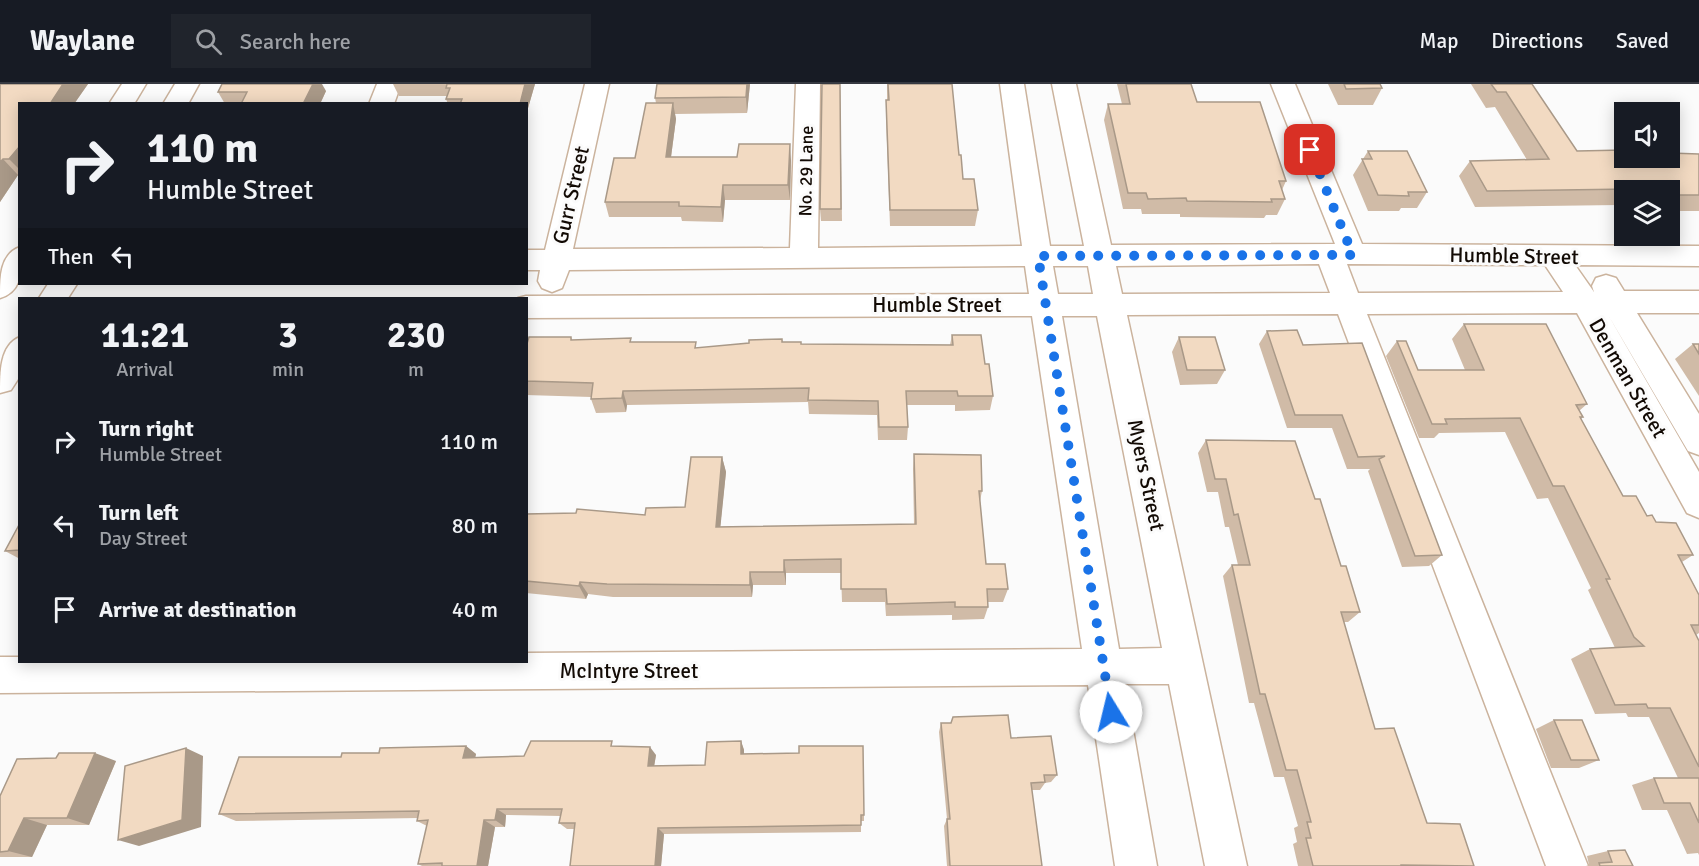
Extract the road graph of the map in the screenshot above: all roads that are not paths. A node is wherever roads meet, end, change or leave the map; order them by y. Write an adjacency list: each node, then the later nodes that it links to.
1 (134, 84): 9 (street)
2 (187, 84): 10 (street)
3 (389, 84): 11 (street)
4 (597, 84): 20 (street, Gurr Street)
5 (808, 84): 18 (street, No. 29 Lane)
6 (1012, 84): 14 (street)
7 (1064, 84): 15 (street, Myers Street)
8 (1283, 84): 12 (street)
9 (122, 102)
10 (177, 102)
11 (382, 102)
12 (1341, 254): 13 (street, Humble Street); 15 (street, Humble Street); 30 (street)
13 (1553, 255): 17 (street, Humble Street); 26 (street, Denman Street)
14 (1038, 256): 15 (street, Humble Street); 18 (street, Humble Street); 27 (street)
15 (1099, 256): 28 (street, Myers Street)
16 (1699, 256): 17 (street, Humble Street)
17 (1588, 257): 24 (street, Denman Street)
18 (804, 259): 20 (street, Humble Street)
19 (528, 260): 20 (street, Humble Street)
20 (556, 260): 31 (street, Gurr Street)
21 (14, 261): 22 (street)
22 (0, 287)
23 (0, 302): 29 (street)
24 (1616, 302): 25 (street, Humble Street); 26 (street, Humble Street); 34 (street, Denman Street)
25 (1699, 302)
26 (1586, 303): 30 (street, Humble Street); 35 (street, Denman Street)
27 (1045, 304): 28 (street, Humble Street); 31 (street, Humble Street); 37 (street)
28 (1109, 304): 30 (street, Humble Street); 36 (street, Myers Street)
29 (18, 305)
30 (1348, 305): 41 (street)
31 (537, 307)
32 (18, 352): 33 (street)
33 (0, 381)
34 (1699, 442)
35 (1699, 503)
36 (1186, 666): 37 (street, McIntyre Street); 40 (street, Myers Street)
37 (1104, 668): 38 (street, McIntyre Street); 39 (street)
38 (0, 675)
39 (1136, 866)
40 (1226, 866)
41 (1567, 866)

